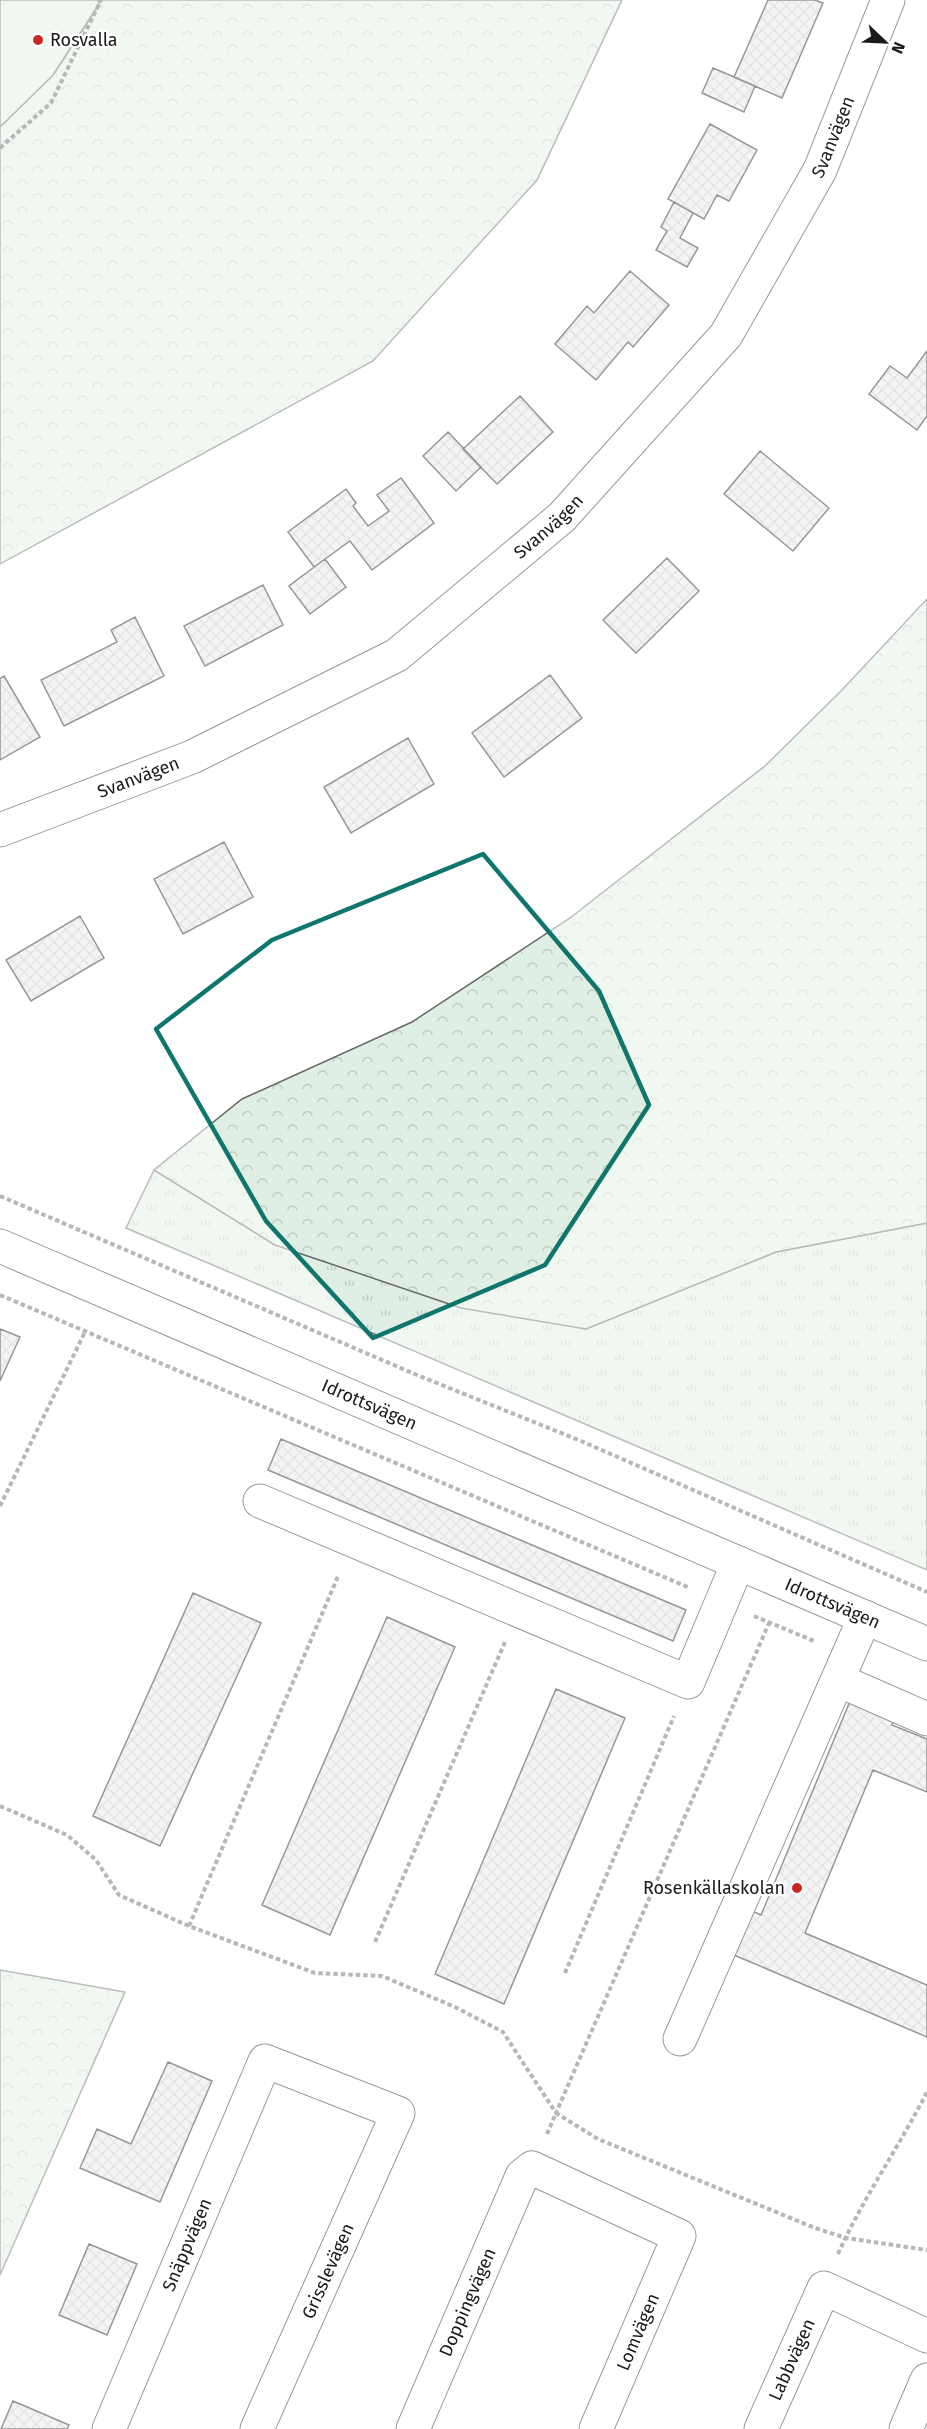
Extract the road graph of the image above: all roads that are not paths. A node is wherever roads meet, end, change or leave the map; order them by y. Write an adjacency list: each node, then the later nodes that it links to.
1 (888, 0): 2 (street, Svanvägen)
2 (0, 830)
3 (0, 1246): 5 (street, Idrottsvägen)
4 (260, 1501): 5 (street)
5 (738, 1563): 6 (street, Idrottsvägen)
6 (865, 1617): 7 (street, Idrottsvägen); 8 (street)
7 (927, 1644)
8 (843, 1668): 9 (street); 10 (street)
9 (927, 1719)
10 (680, 2039)
11 (265, 2061): 15 (street, Snäppvägen); 16 (street, Grisslevägen)
12 (522, 2176): 17 (street, Doppingvägen); 18 (street, Lomvägen)
13 (927, 2336): 19 (street, Labbvägen)
14 (927, 2380): 20 (street)
15 (109, 2429)
16 (257, 2429)
17 (412, 2429)
18 (596, 2429)
19 (761, 2429)
20 (906, 2429)

